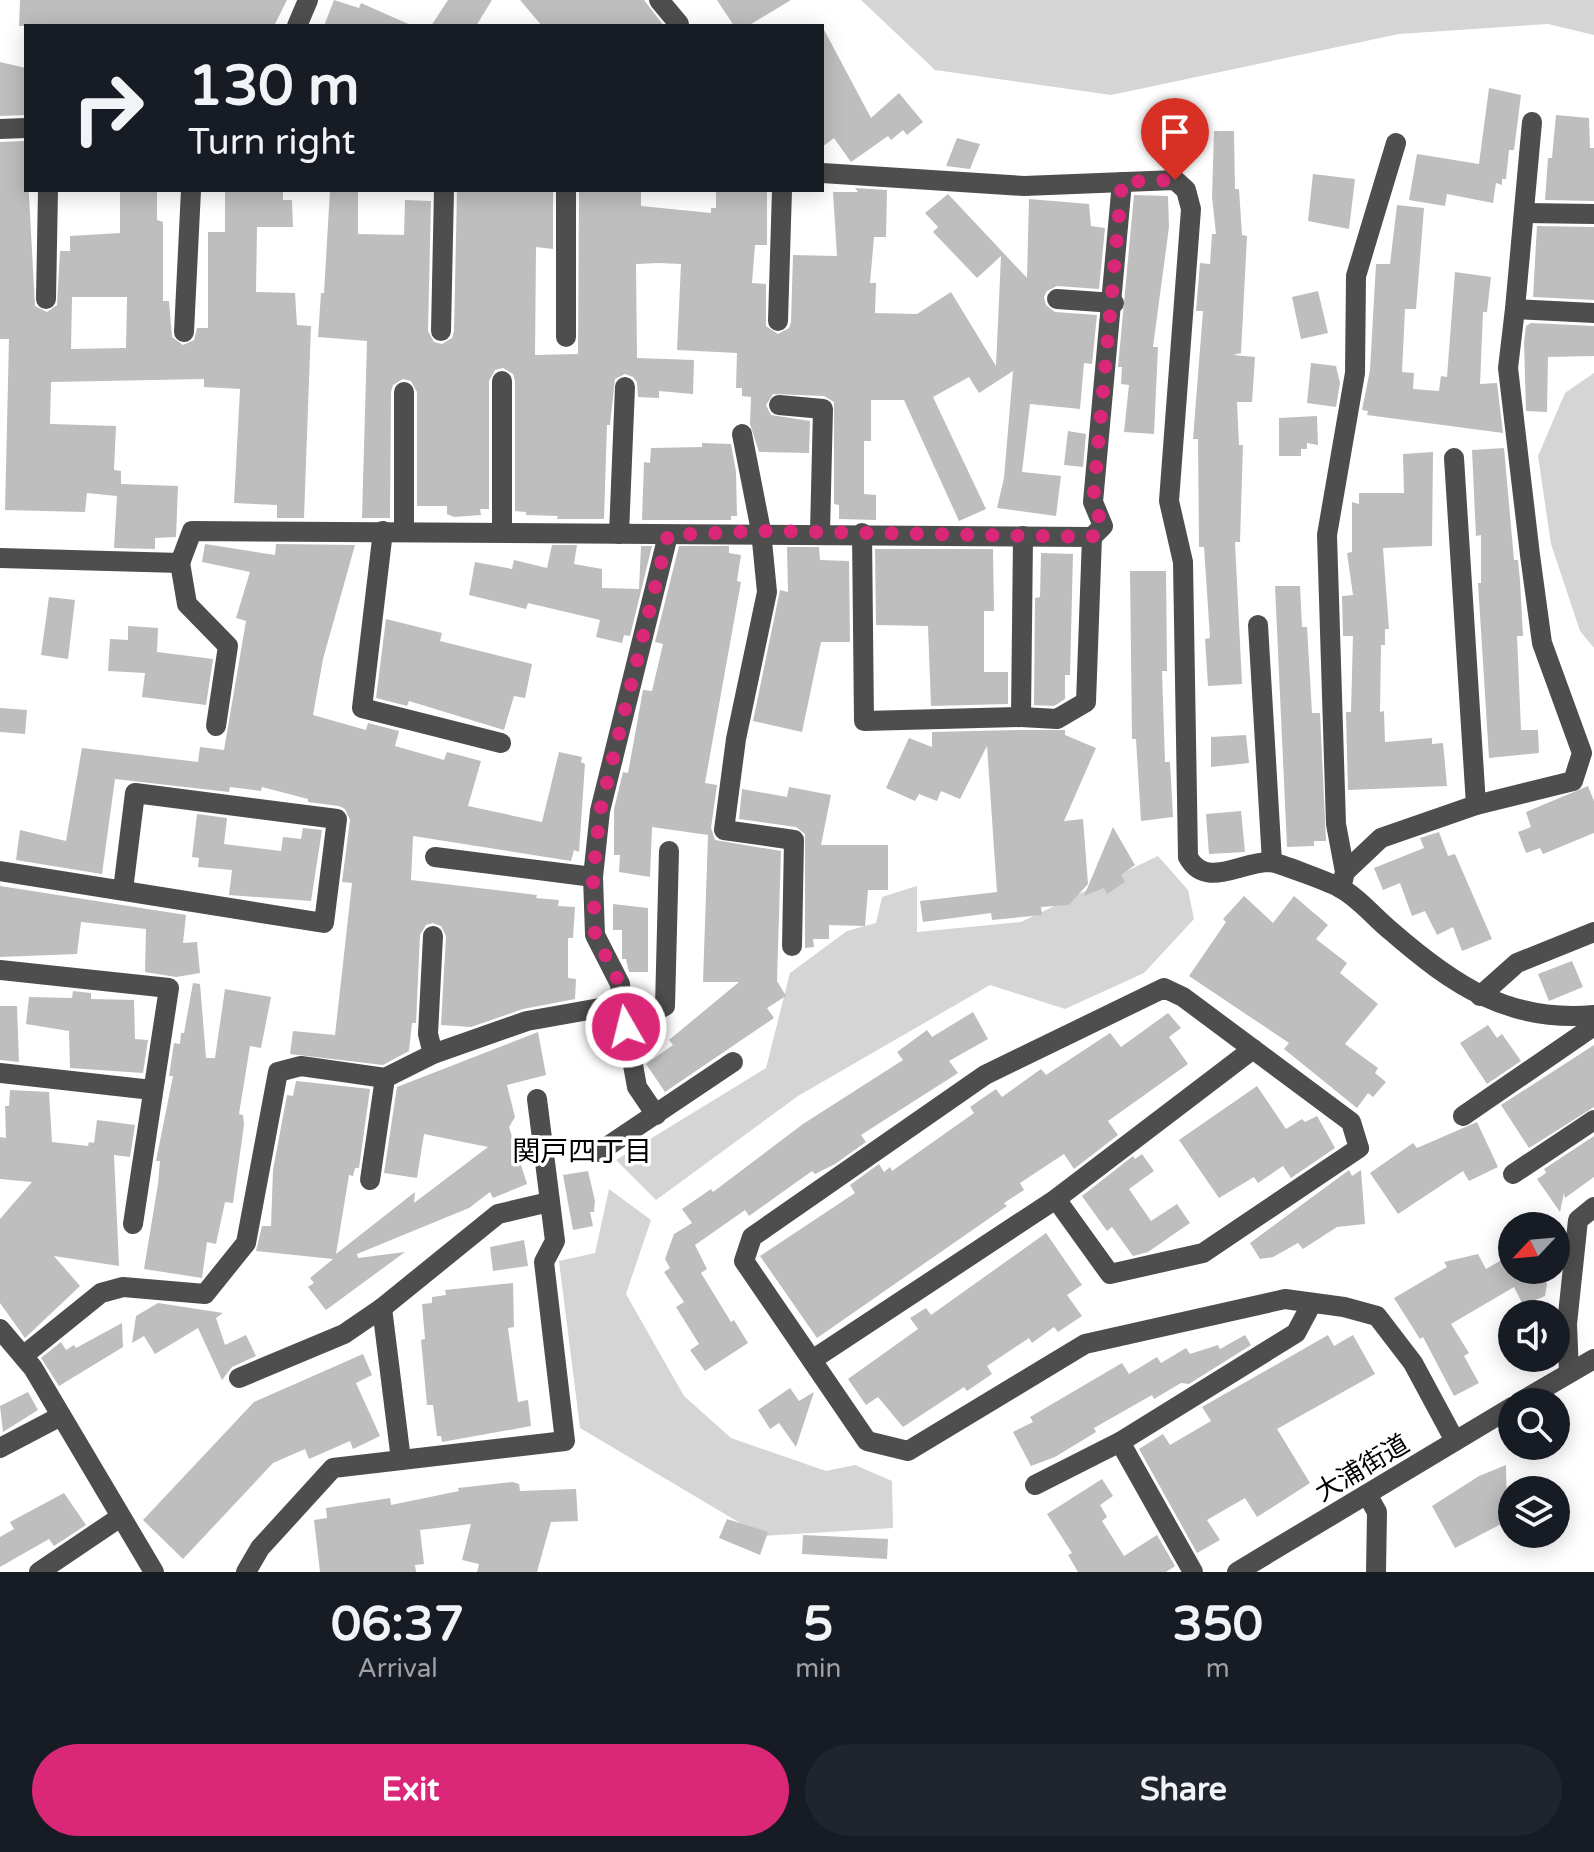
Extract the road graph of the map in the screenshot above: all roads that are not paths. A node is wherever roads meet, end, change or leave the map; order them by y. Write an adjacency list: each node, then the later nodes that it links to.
1 (308, 0): 3 (street)
2 (659, 0): 4 (street)
3 (298, 24)
4 (679, 24)
5 (1532, 122): 16 (street)
6 (24, 128): 7 (street)
7 (0, 129)
8 (1396, 143): 55 (street)
9 (824, 173): 10 (street)
10 (1122, 182): 20 (street); 52 (street)
11 (48, 192): 18 (street)
12 (191, 192): 25 (street)
13 (444, 192): 24 (street)
14 (566, 192): 26 (street)
15 (782, 192): 23 (street)
16 (1525, 213): 17 (street); 21 (street)
17 (1594, 214)
18 (46, 299)
19 (1057, 299): 20 (street)
20 (1114, 303): 42 (street)
21 (1515, 309): 22 (street); 49 (street)
22 (1594, 313)
23 (778, 321)
24 (441, 331)
25 (184, 332)
26 (566, 337)
27 (502, 381): 35 (street)
28 (625, 387): 39 (street)
29 (404, 392): 34 (street)
30 (779, 405): 37 (street)
31 (742, 434): 36 (street)
32 (1454, 458): 49 (street)
33 (383, 531): 34 (street); 44 (street); 48 (street)
34 (404, 531): 35 (street)
35 (502, 531): 39 (street)
36 (761, 531): 37 (street); 40 (street); 59 (street)
37 (820, 532): 38 (street)
38 (862, 533): 41 (street); 46 (street)
39 (619, 534): 40 (street)
40 (668, 535): 54 (street)
41 (1023, 536): 42 (street); 46 (street)
42 (1092, 537): 46 (street)
43 (0, 558): 44 (street)
44 (180, 563): 47 (street)
45 (1258, 625): 52 (street)
46 (1021, 717)
47 (216, 726)
48 (501, 743)
49 (1476, 805): 55 (street)
50 (669, 851): 64 (street)
51 (435, 857): 54 (street)
52 (1272, 862): 55 (street)
53 (0, 871): 56 (street)
54 (593, 877): 62 (street)
55 (1343, 880): 61 (street)
56 (123, 890): 56 (street)
57 (1594, 932): 61 (street)
58 (433, 936): 66 (street)
59 (792, 946)
60 (0, 970): 70 (street)
61 (1480, 996): 63 (street)
62 (622, 1004): 64 (street); 66 (street)
63 (1593, 1016): 73 (street)
64 (626, 1027): 72 (street)
65 (1253, 1049): 78 (street); 78 (street); 87 (street)
66 (433, 1054): 69 (street)
67 (733, 1062): 72 (street)
68 (0, 1073): 70 (street)
69 (385, 1078): 77 (street); 85 (street)
70 (152, 1090): 81 (street)
71 (537, 1099): 79 (street)
72 (656, 1115): 75 (street)
73 (1463, 1116)
74 (1594, 1120): 76 (street)
75 (599, 1152)
76 (1513, 1174)
77 (370, 1180)
78 (1056, 1199): 87 (street)
79 (549, 1202): 83 (street); 96 (street)
80 (1594, 1207): 88 (street)
81 (133, 1224)
82 (1312, 1303): 87 (street); 93 (street); 94 (street)
83 (382, 1308): 89 (street); 96 (street)
84 (0, 1329): 85 (street)
85 (23, 1356): 92 (street)
86 (1594, 1359): 88 (street)
87 (812, 1360)
88 (1569, 1373): 90 (street)
89 (239, 1378)
90 (1544, 1388)
91 (1498, 1415): 93 (street, 大浦街道)
92 (61, 1416): 95 (street); 99 (street)
93 (1455, 1441): 98 (street, 大浦街道)
94 (1120, 1442): 97 (street); 103 (street)
95 (0, 1448)
96 (401, 1460): 102 (street)
97 (1035, 1485)
98 (1368, 1496): 104 (street, 大浦街道); 105 (street)
99 (119, 1518): 100 (street); 101 (street)
100 (39, 1572)
101 (154, 1572)
102 (246, 1572)
103 (1193, 1572)
104 (1237, 1572)
105 (1376, 1572)

